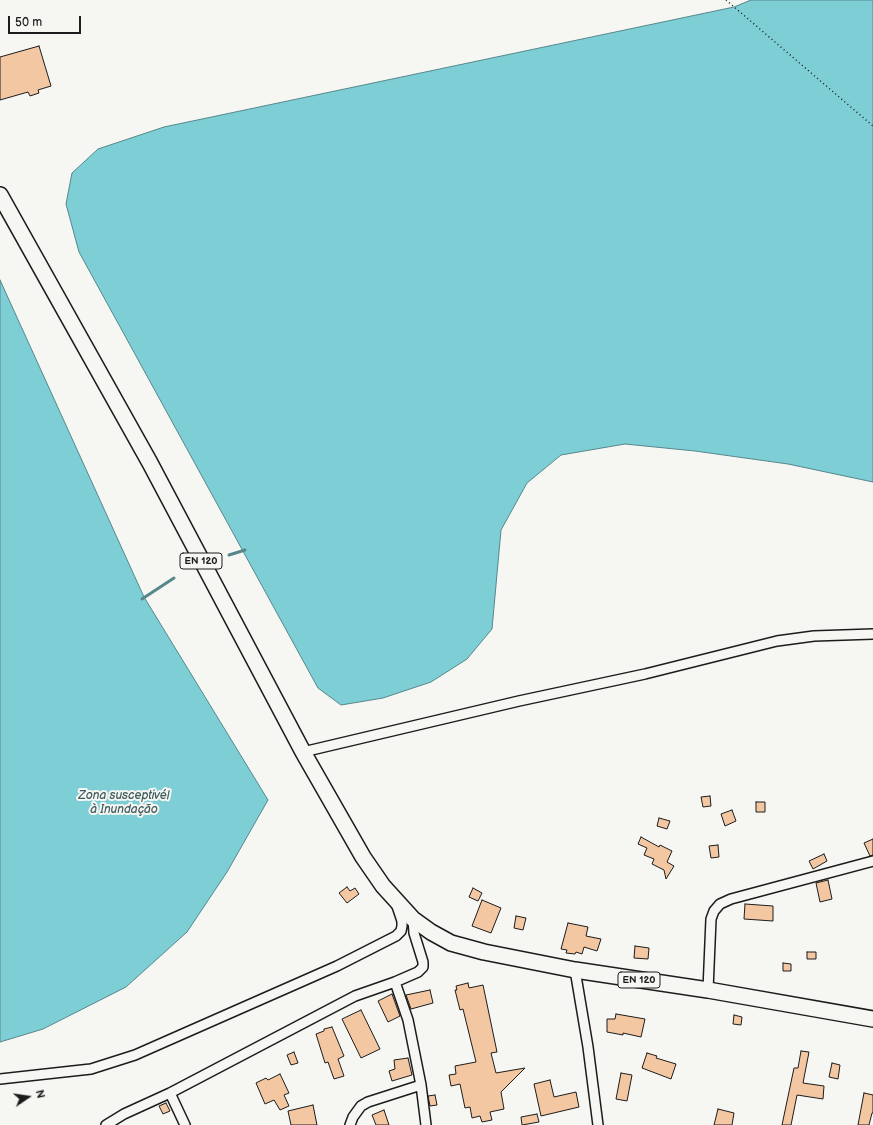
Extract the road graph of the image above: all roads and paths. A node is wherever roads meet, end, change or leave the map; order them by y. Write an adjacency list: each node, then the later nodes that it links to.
1 (726, 0): 2 (path)
2 (873, 126)
3 (0, 195): 5 (main road, EN 120)
4 (873, 634): 5 (street)
5 (303, 752): 7 (main road, EN 120)
6 (873, 861): 11 (street)
7 (396, 900): 8 (main road, EN 120); 13 (street)
8 (413, 918): 9 (main road, EN 120); 10 (street)
9 (576, 970): 11 (main road, EN 120); 20 (street)
10 (395, 982): 14 (street); 15 (street)
11 (708, 990): 12 (main road, EN 120)
12 (873, 1019)
13 (0, 1079)
14 (421, 1085): 18 (street); 19 (street)
15 (170, 1093): 16 (street); 17 (street)
16 (106, 1125)
17 (185, 1125)
18 (350, 1125)
19 (426, 1125)
20 (598, 1125)

